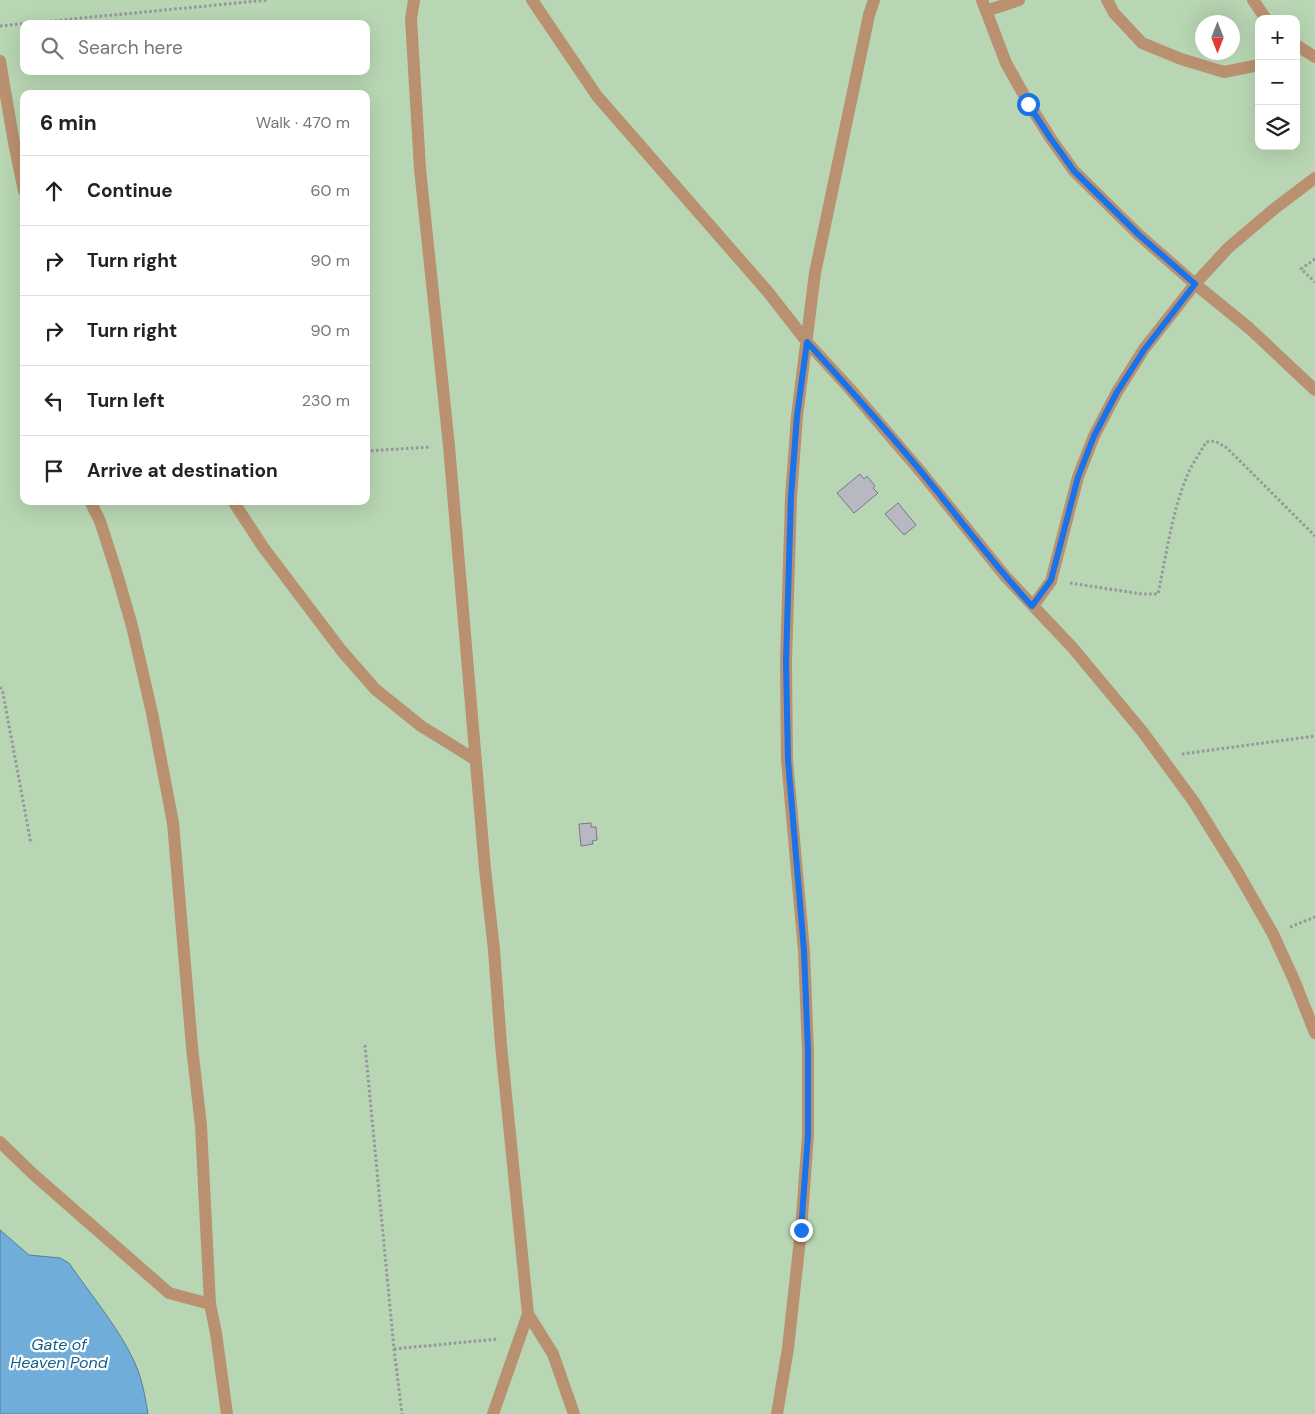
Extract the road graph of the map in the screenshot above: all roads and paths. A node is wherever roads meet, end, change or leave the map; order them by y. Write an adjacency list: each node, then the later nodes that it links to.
1 (268, 0): 8 (path)
2 (414, 0): 25 (lane)
3 (532, 0): 23 (lane)
4 (874, 0): 23 (lane)
5 (1020, 0): 9 (lane)
6 (1107, 0): 17 (lane)
7 (1252, 0): 10 (lane)
8 (233, 2): 11 (path)
9 (984, 5): 22 (lane)
10 (1263, 15)
11 (58, 20)
12 (20, 24): 13 (path)
13 (0, 26)
14 (1300, 48): 15 (lane)
15 (1315, 57)
16 (0, 61): 18 (lane)
17 (1255, 66)
18 (20, 169)
19 (1315, 178): 22 (lane)
20 (1315, 259): 21 (path)
21 (1315, 282)
22 (1195, 284): 24 (lane); 30 (lane)
23 (807, 342): 31 (lane); 50 (lane)
24 (1315, 390)
25 (449, 446): 26 (path); 35 (lane)
26 (370, 452)
27 (92, 505): 42 (lane)
28 (236, 505): 35 (lane)
29 (1314, 534): 30 (path)
30 (1051, 580): 31 (lane)
31 (1032, 606): 34 (lane)
32 (0, 686): 36 (path)
33 (1315, 736): 34 (path)
34 (1160, 757): 38 (lane)
35 (476, 760): 43 (lane)
36 (31, 844)
37 (1315, 917): 38 (path)
38 (1273, 934): 39 (lane)
39 (1315, 1033)
40 (365, 1045): 45 (path)
41 (0, 1142): 42 (lane)
42 (210, 1304): 46 (lane)
43 (528, 1314): 44 (lane); 49 (lane)
44 (521, 1337): 45 (path); 48 (lane)
45 (394, 1349): 47 (path)
46 (227, 1414)
47 (402, 1414)
48 (493, 1414)
49 (574, 1414)
50 (777, 1414)

